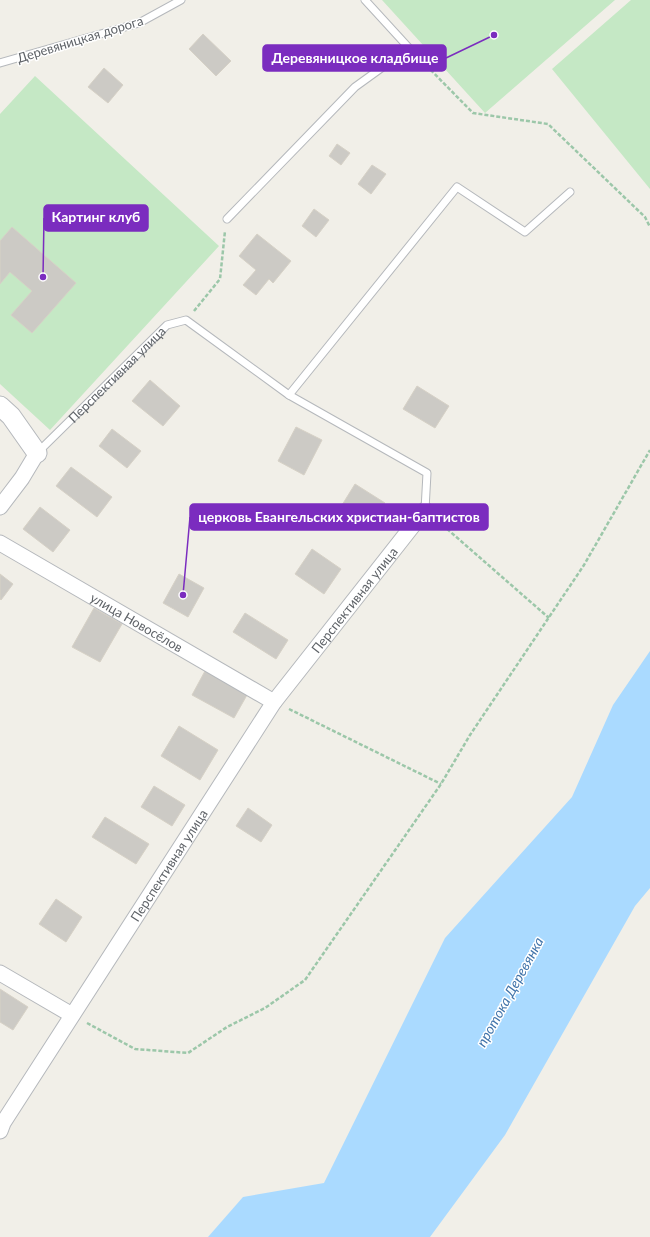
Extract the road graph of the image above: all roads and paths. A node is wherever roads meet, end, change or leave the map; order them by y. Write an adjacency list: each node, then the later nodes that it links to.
1 (181, 0): 4 (lane, Деревяницкая дорога)
2 (365, 0): 3 (lane)
3 (409, 48): 6 (lane); 7 (path)
4 (0, 63)
5 (570, 192): 9 (lane)
6 (227, 219): 8 (path)
7 (650, 226)
8 (186, 320): 9 (lane); 12 (lane, Перспективная улица)
9 (289, 395): 14 (lane)
10 (0, 406): 12 (street)
11 (650, 450): 16 (path)
12 (37, 453): 13 (street)
13 (0, 507)
14 (425, 510): 16 (path); 17 (street, Перспективная улица)
15 (0, 543): 17 (street, улица Новосёлов)
16 (549, 618): 18 (path)
17 (274, 702): 18 (path); 20 (street, Перспективная улица)
18 (441, 784): 20 (path)
19 (0, 973): 20 (street)
20 (72, 1015): 21 (street, Перспективная улица)
21 (0, 1131)

